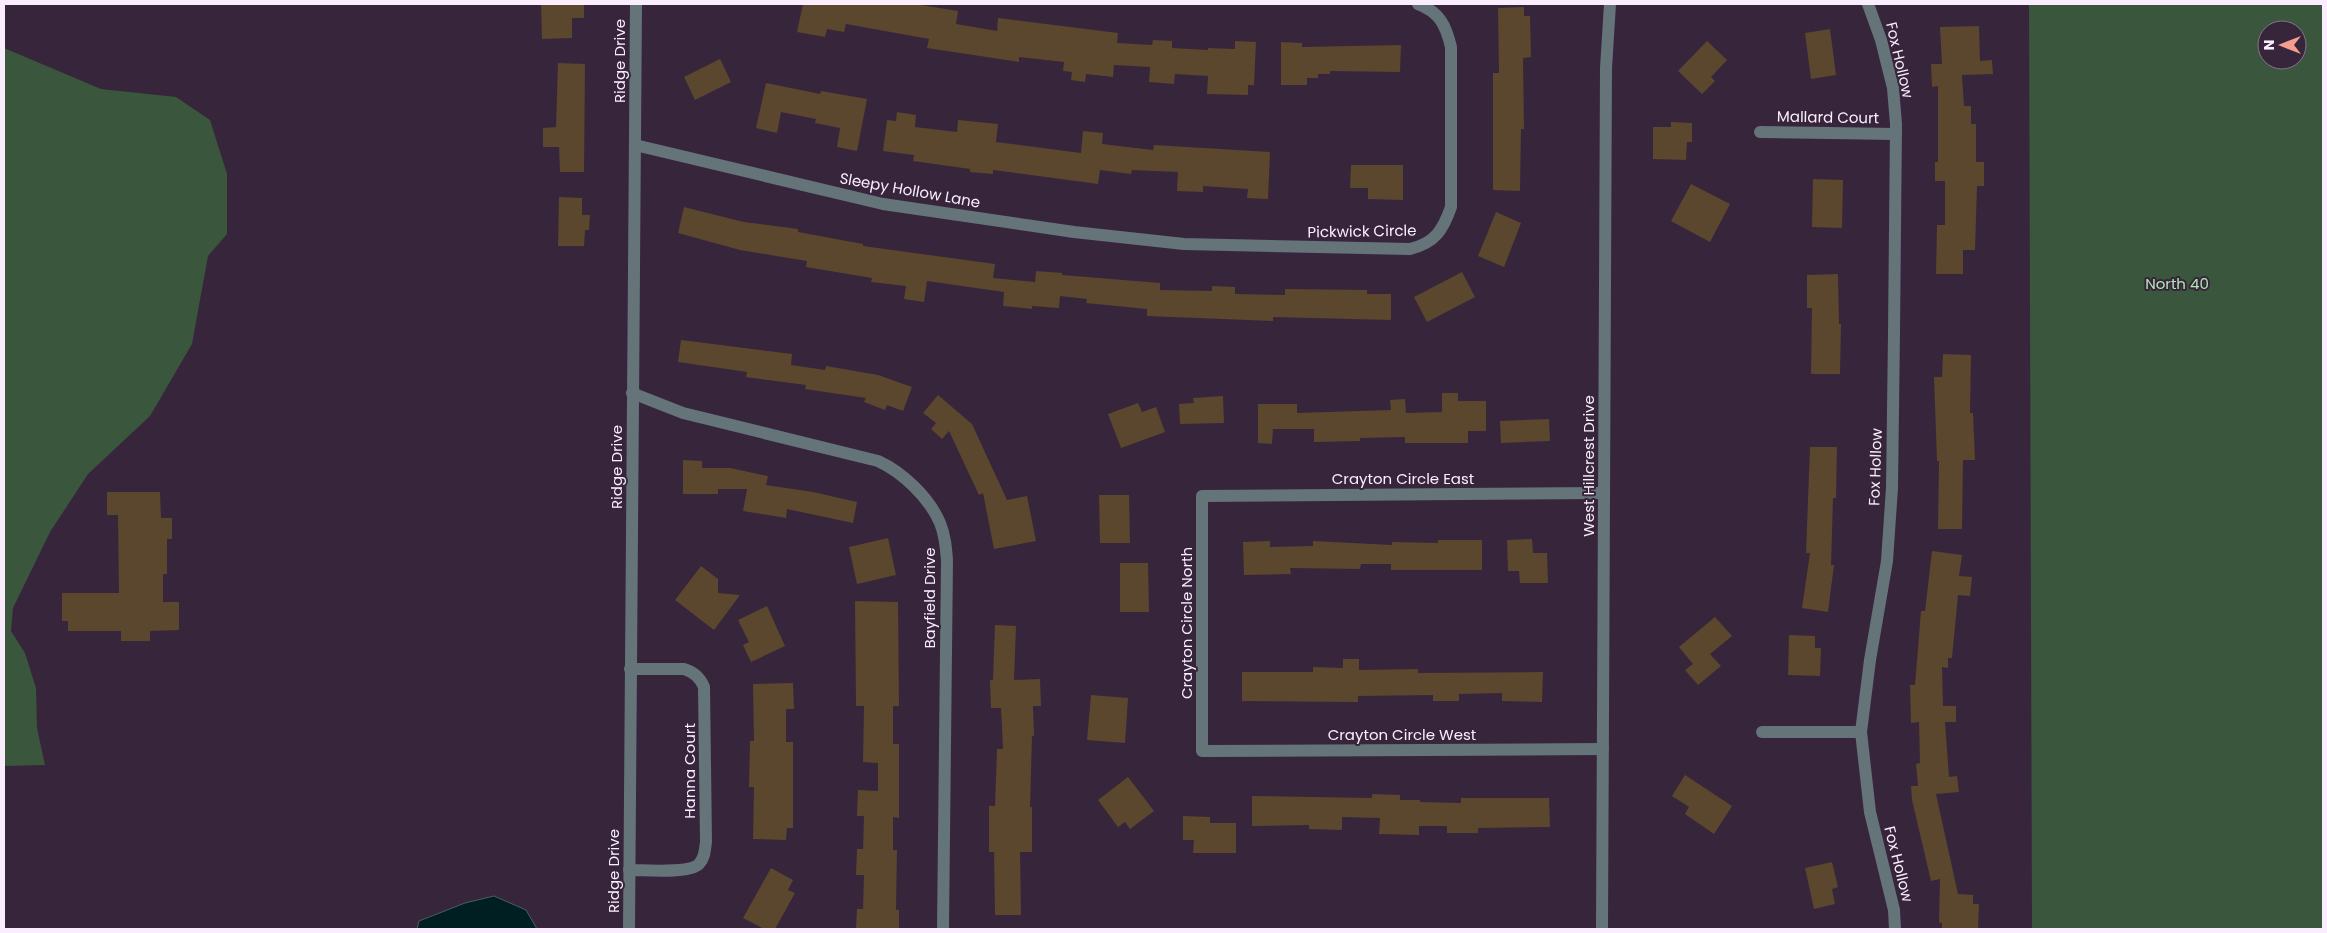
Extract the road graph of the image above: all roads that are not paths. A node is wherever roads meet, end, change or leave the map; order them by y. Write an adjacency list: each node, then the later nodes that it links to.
1 (636, 4): 7 (street, Ridge Drive)
2 (1418, 4): 8 (street, Pickwick Circle)
3 (1610, 4): 10 (street, West Hillcrest Drive)
4 (1868, 4): 6 (street, Fox Hollow)
5 (1760, 132): 6 (street, Mallard Court)
6 (1896, 134): 14 (street, Fox Hollow)
7 (635, 145): 8 (street, Sleepy Hollow Lane); 9 (street, Ridge Drive)
8 (1184, 244)
9 (632, 393): 12 (street, Ridge Drive); 19 (street, Bayfield Drive)
10 (1604, 493): 11 (street, Crayton Circle East); 15 (street, West Hillcrest Drive)
11 (1202, 496): 16 (street, Crayton Circle North)
12 (630, 669): 17 (street, Ridge Drive); 17 (street, Hanna Court)
13 (1762, 732): 14 (street)
14 (1861, 732): 21 (street, Fox Hollow)
15 (1603, 749): 16 (street, Crayton Circle West); 20 (street, West Hillcrest Drive)
16 (1202, 751)
17 (629, 870): 18 (street, Ridge Drive)
18 (630, 929)
19 (943, 929)
20 (1602, 929)
21 (1895, 929)

